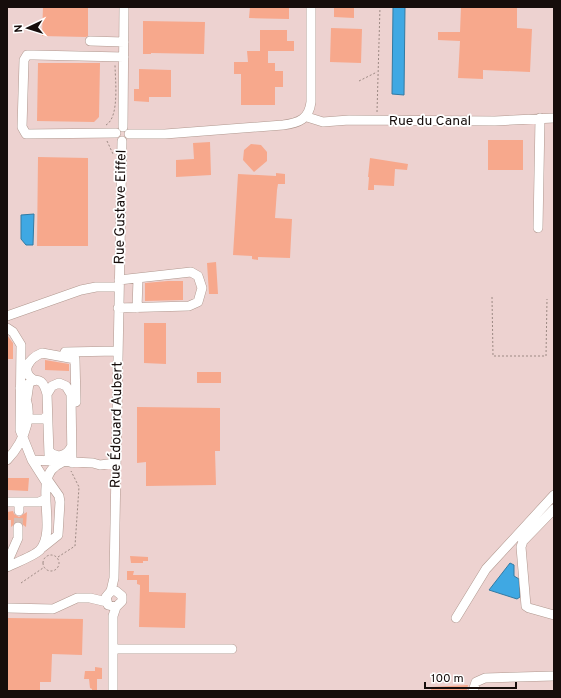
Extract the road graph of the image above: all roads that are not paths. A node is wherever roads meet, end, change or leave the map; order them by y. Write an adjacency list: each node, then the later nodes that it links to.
1 (124, 7): 4 (street)
2 (311, 7): 6 (street)
3 (90, 41): 4 (street)
4 (124, 42): 5 (street)
5 (120, 57): 9 (street); 9 (street, Rue du Canal)
6 (305, 118): 7 (street, Rue du Canal); 9 (street, Rue du Canal)
7 (540, 118): 8 (street, Rue du Canal); 10 (street)
8 (554, 118)
9 (122, 131): 12 (street, Rue Gustave Eiffel)
10 (538, 228)
11 (138, 279): 12 (street); 14 (street); 14 (street)
12 (119, 280): 13 (street, Rue Édouard Aubert); 15 (street)
13 (118, 308): 14 (street); 17 (street, Rue Édouard Aubert)
14 (137, 308)
15 (7, 316)
16 (7, 328): 18 (street)
17 (118, 351): 19 (street); 36 (street, Rue Édouard Aubert)
18 (21, 352): 20 (street); 21 (street)
19 (65, 352)
20 (32, 358): 21 (street); 26 (street)
21 (24, 365): 22 (street); 23 (street)
22 (34, 380): 24 (street); 25 (street)
23 (20, 388): 25 (street); 30 (street)
24 (47, 394): 26 (street); 27 (street)
25 (27, 397): 28 (street)
26 (71, 414): 31 (street)
27 (48, 416): 28 (street); 29 (street)
28 (27, 419): 29 (street); 30 (street)
29 (48, 426): 32 (street)
30 (23, 440): 33 (street); 34 (street)
31 (71, 447): 32 (street); 35 (street)
32 (49, 450): 35 (street)
33 (7, 460)
34 (32, 460): 35 (street); 37 (street)
35 (63, 462): 36 (street); 37 (street)
36 (116, 463): 46 (street, Rue Édouard Aubert)
37 (47, 480): 39 (street); 43 (street)
38 (554, 495): 50 (street)
39 (46, 499): 40 (street); 43 (street)
40 (7, 502)
41 (554, 509): 49 (street)
42 (18, 527): 44 (street)
43 (39, 551): 45 (street)
44 (7, 563)
45 (7, 567)
46 (114, 591): 47 (street); 47 (street)
47 (111, 607): 48 (street); 51 (street)
48 (7, 608)
49 (554, 615)
50 (456, 618)
51 (114, 649): 52 (street); 54 (street)
52 (232, 649)
53 (554, 676): 55 (street)
54 (113, 691)
55 (473, 691)

